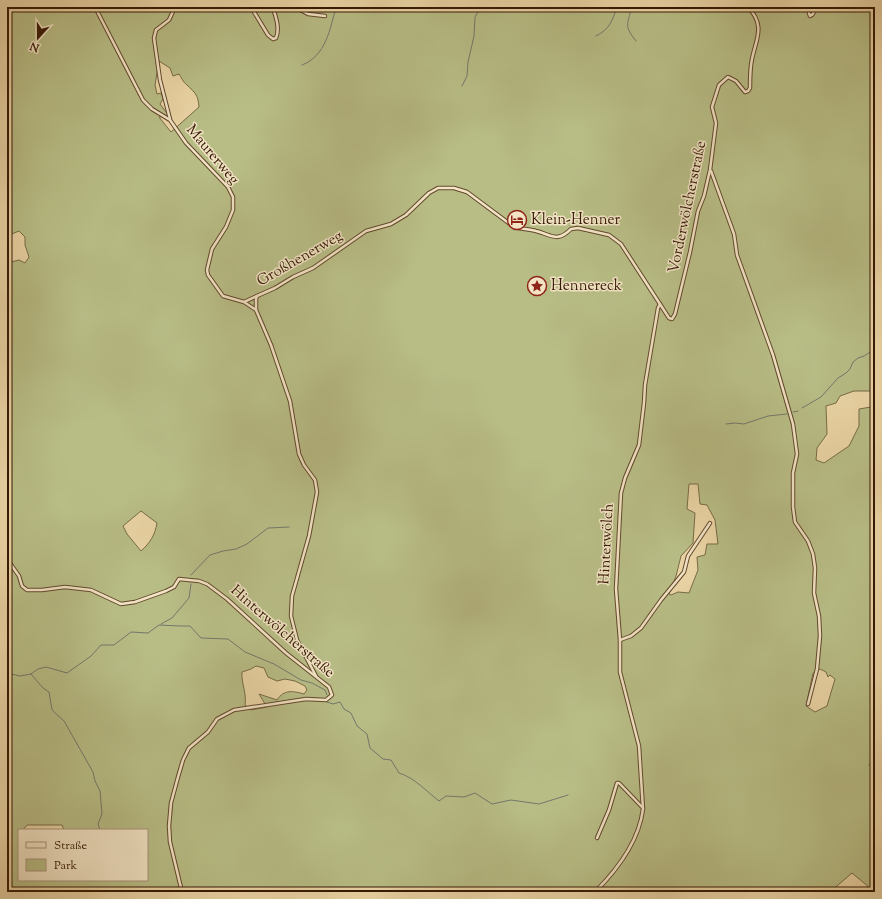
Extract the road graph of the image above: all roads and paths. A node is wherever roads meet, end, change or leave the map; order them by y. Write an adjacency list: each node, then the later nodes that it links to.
1 (95, 7): 10 (street, Maurerweg)
2 (175, 7): 10 (street)
3 (251, 7): 4 (street)
4 (272, 7)
5 (295, 7): 9 (street)
6 (748, 7): 11 (street, Vorderwölcherstraße)
7 (809, 7): 8 (street)
8 (817, 7)
9 (325, 16)
10 (170, 120): 13 (street, Maurerweg)
11 (710, 170): 14 (street, Vorderwölcherstraße); 20 (street)
12 (257, 296): 13 (street); 14 (street, Großhenerweg); 15 (street, Großhenerweg)
13 (244, 302): 15 (street, Maurerweg)
14 (660, 304): 18 (street, Hinterwölch)
15 (256, 310): 19 (street, Großhenerweg)
16 (710, 523): 18 (street)
17 (7, 559): 19 (street, Hinterwölcherstraße)
18 (620, 640): 21 (street, Hinterwölch)
19 (316, 676): 23 (street, Hinterwölcherstraße)
20 (808, 704)
21 (644, 808): 22 (street); 24 (street, Hinterwölch)
22 (597, 838)
23 (182, 892)
24 (595, 892)

